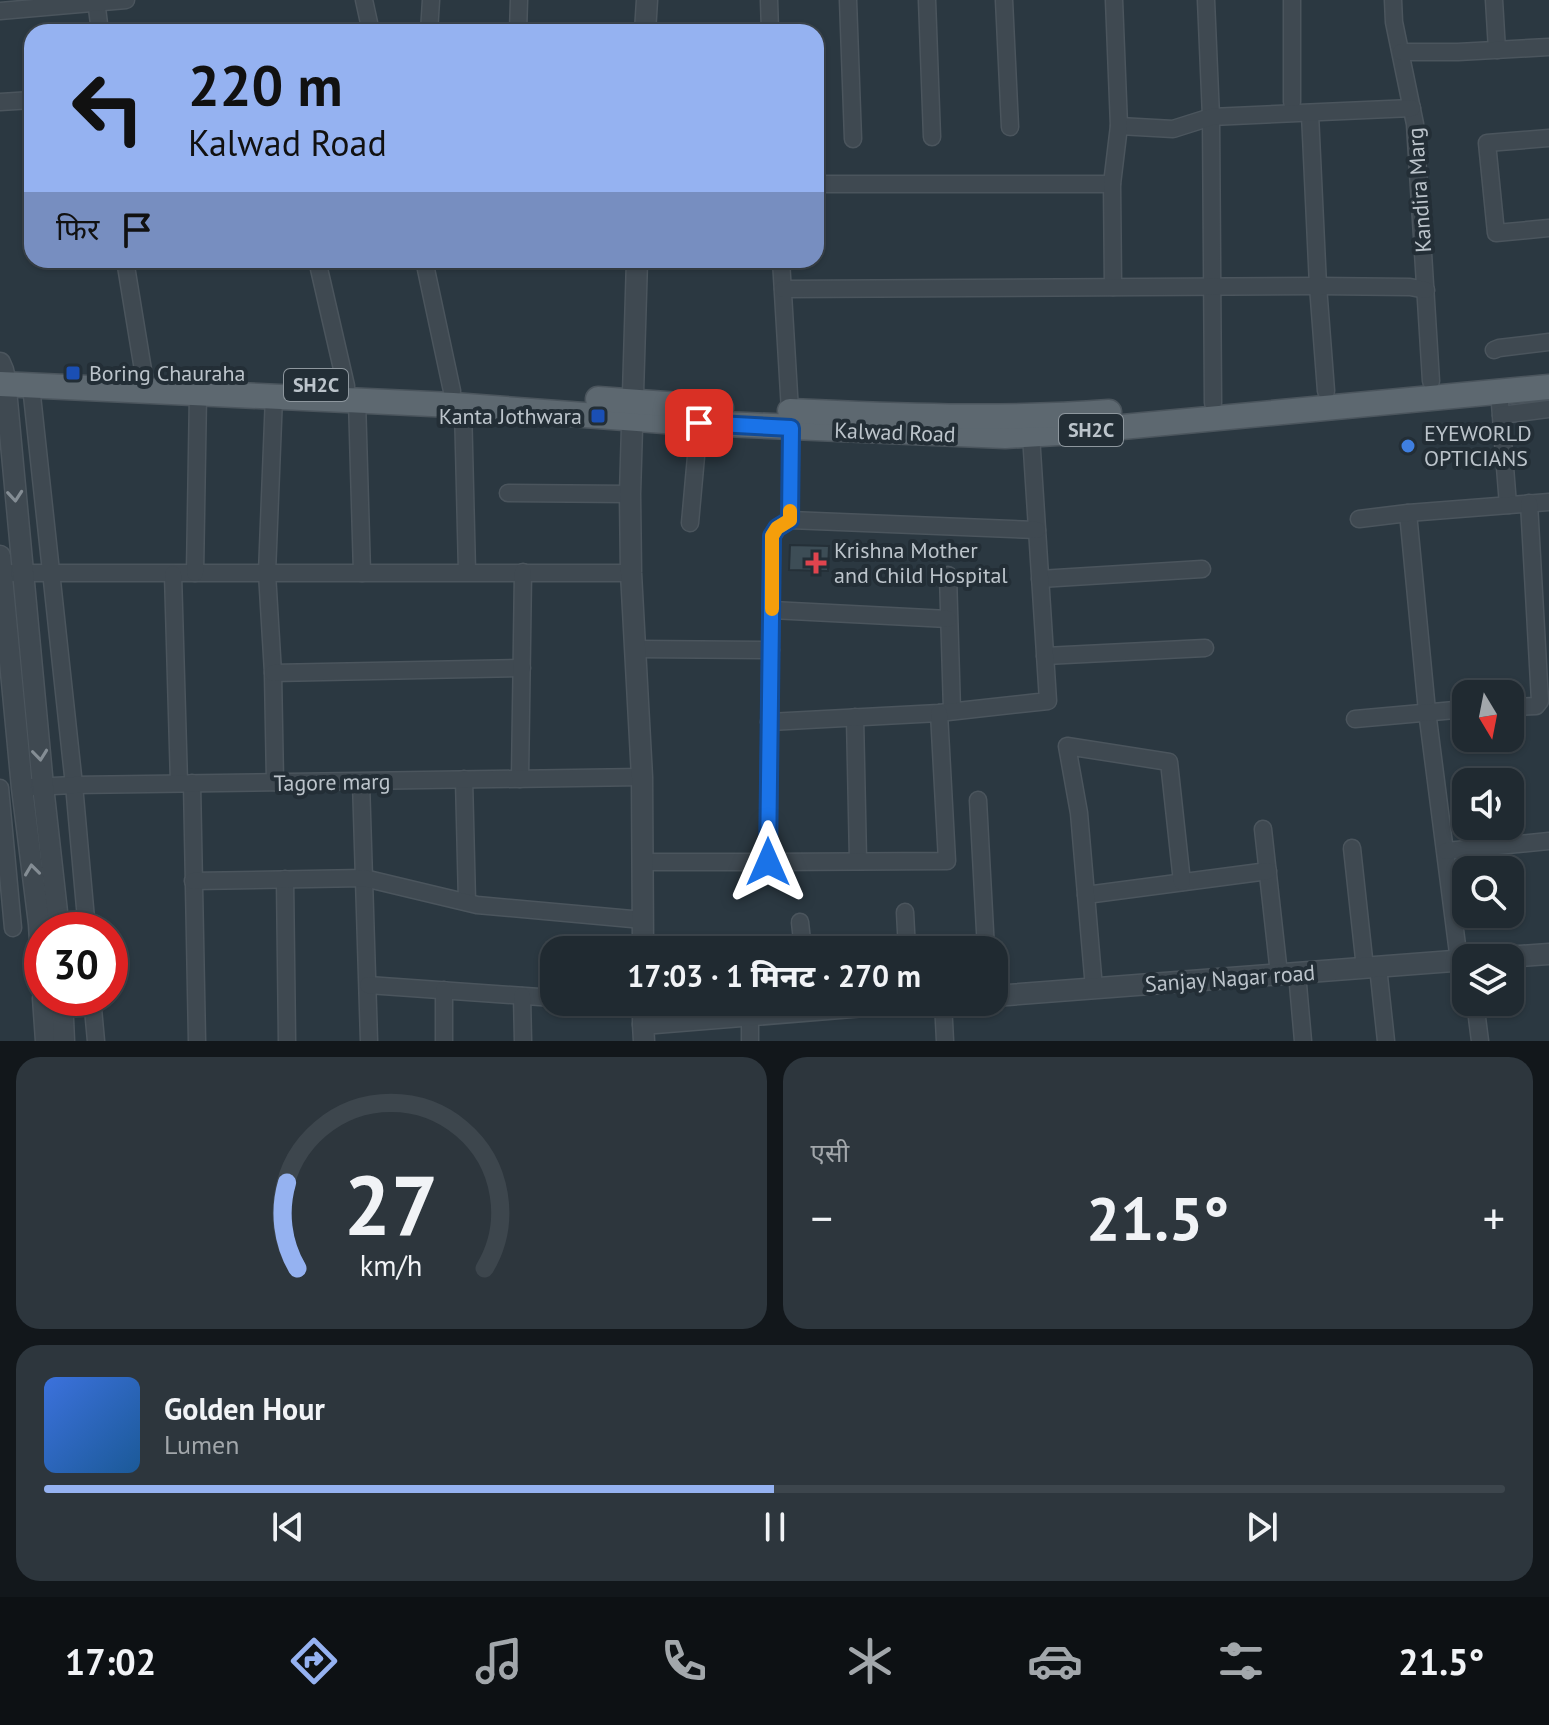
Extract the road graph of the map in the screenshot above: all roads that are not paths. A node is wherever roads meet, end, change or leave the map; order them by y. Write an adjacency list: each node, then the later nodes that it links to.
1 (126, 0): 15 (street)
2 (364, 0): 18 (street)
3 (431, 0): 19 (street)
4 (519, 0): 20 (street)
5 (647, 0): 21 (street)
6 (769, 0): 22 (street)
7 (848, 0): 36 (street)
8 (927, 0): 34 (street)
9 (1004, 0): 33 (street)
10 (1114, 0): 32 (street)
11 (1206, 0): 31 (street)
12 (1292, 0): 28 (street)
13 (1393, 0): 25 (street, Kandira Marg)
14 (1494, 0): 24 (street)
15 (96, 2): 16 (street); 17 (street)
16 (0, 11)
17 (99, 24)
18 (369, 24)
19 (430, 24)
20 (518, 24)
21 (646, 24)
22 (770, 24)
23 (1549, 47): 24 (street)
24 (1497, 50): 25 (street)
25 (1401, 52): 29 (street, Kandira Marg)
26 (24, 100): 27 (street)
27 (0, 102)
28 (1292, 102)
29 (1412, 108): 30 (street); 49 (street, Kandira Marg)
30 (1310, 114): 31 (street); 45 (street)
31 (1211, 117): 32 (street); 47 (street)
32 (1119, 126): 38 (street)
33 (1010, 127)
34 (932, 137)
35 (1549, 138): 39 (street)
36 (853, 139)
37 (824, 184): 38 (street)
38 (1112, 184): 46 (street)
39 (1549, 228)
40 (126, 268): 54 (street)
41 (319, 268): 59 (street)
42 (426, 268): 62 (street)
43 (637, 268): 66 (street)
44 (782, 268): 48 (street)
45 (1318, 286): 47 (street); 49 (street); 58 (street)
46 (1113, 287): 47 (street); 48 (street)
47 (1212, 288): 63 (street)
48 (783, 289): 67 (street)
49 (1426, 290): 56 (street, Kandira Marg)
50 (1549, 342): 51 (street)
51 (1494, 350)
52 (1549, 371): 56 (main road, Kalwad Road / SH2C)
53 (2, 374): 54 (main road, Kalwad Road / SH2C); 55 (main road, Kalwad Road / SH2C); 89 (street, one-way to 89)
54 (144, 376): 59 (main road, Kalwad Road / SH2C)
55 (31, 386): 60 (main road, Kalwad Road / SH2C); 90 (street)
56 (1437, 386): 58 (main road, Kalwad Road / SH2C); 64 (main road, Kalwad Road / SH2C); 70 (main road, Kalwad Road / SH2C)
57 (1549, 387): 64 (main road, Kalwad Road / SH2C)
58 (1326, 391): 63 (main road, Kalwad Road / SH2C)
59 (351, 393): 61 (main road, Kalwad Road / SH2C); 62 (main road, Kalwad Road / SH2C); 87 (street)
60 (198, 394): 61 (main road, Kalwad Road / SH2C); 85 (street)
61 (274, 396): 86 (street)
62 (458, 398): 66 (main road, Kalwad Road / SH2C); 83 (street)
63 (1213, 403): 69 (main road, Kalwad Road / SH2C)
64 (1500, 403): 65 (street); 75 (street)
65 (1549, 409)
66 (632, 410): 67 (main road, Kalwad Road / SH2C); 68 (main road, Kalwad Road / SH2C); 72 (street)
67 (790, 419): 68 (main road, Kalwad Road / SH2C); 69 (main road, Kalwad Road / SH2C); 78 (street)
68 (699, 423): 79 (street)
69 (1006, 426): 70 (main road, Kalwad Road / SH2C)
70 (1031, 435): 80 (street)
71 (508, 493): 72 (street)
72 (630, 494): 88 (street)
73 (1549, 502): 74 (street)
74 (1529, 503): 75 (street); 102 (street)
75 (1508, 505): 76 (street)
76 (1408, 513): 77 (street); 104 (street)
77 (1359, 519)
78 (790, 520): 80 (street); 94 (street)
79 (690, 523)
80 (1037, 530): 93 (street)
81 (0, 567): 89 (street); 116 (street)
82 (1202, 569): 93 (street)
83 (467, 572): 84 (street); 87 (street)
84 (523, 572): 88 (street); 100 (street)
85 (195, 573): 86 (street); 91 (street)
86 (267, 573): 87 (street); 101 (street)
87 (362, 573)
88 (631, 573): 97 (street)
89 (23, 574): 90 (street); 116 (street, one-way to 116)
90 (52, 574): 91 (street); 115 (street)
91 (173, 574): 114 (street)
92 (948, 575): 95 (street)
93 (1040, 579): 99 (street)
94 (772, 610): 95 (street); 98 (street)
95 (948, 619): 105 (street)
96 (1205, 648): 99 (street)
97 (636, 649): 98 (street); 109 (street)
98 (771, 650): 108 (street)
99 (1045, 656): 105 (street)
100 (522, 668): 101 (street); 111 (street)
101 (273, 673): 112 (street)
102 (1524, 706)
103 (1452, 710): 104 (street)
104 (1427, 711): 107 (street); 122 (street)
105 (945, 712): 106 (street); 123 (street)
106 (855, 717): 108 (street); 123 (street)
107 (1355, 719)
108 (769, 722): 125 (street)
109 (642, 777): 111 (street, Tagore marg); 124 (street)
110 (464, 779): 111 (street, Tagore marg); 113 (street, Tagore marg); 132 (street)
111 (520, 779)
112 (275, 782): 113 (street, Tagore marg); 114 (street, Tagore marg)
113 (361, 782): 127 (street)
114 (186, 783): 115 (street, Tagore marg); 129 (street)
115 (74, 785): 116 (street, Tagore marg); 134 (street)
116 (33, 787): 133 (street)
117 (0, 788): 138 (street)
118 (978, 800): 142 (street)
119 (1263, 829): 126 (street)
120 (1549, 841): 122 (street)
121 (1352, 848): 147 (street)
122 (1446, 851): 143 (street)
123 (858, 860): 125 (street)
124 (642, 862): 125 (street); 136 (street)
125 (768, 862)
126 (1268, 871): 130 (street); 148 (street)
127 (364, 878): 128 (street); 132 (street); 149 (street)
128 (285, 879): 129 (street); 167 (street)
129 (193, 881): 166 (street)
130 (1182, 882): 131 (street); 131 (street)
131 (1086, 895): 150 (street)
132 (467, 902): 136 (street)
133 (47, 912)
134 (85, 912)
135 (905, 912): 141 (street)
136 (643, 920): 139 (street)
137 (800, 922): 140 (street)
138 (7, 929)
139 (643, 936)
140 (802, 936)
141 (906, 936)
142 (985, 936)
143 (1461, 944)
144 (1549, 954): 145 (street)
145 (1524, 956)
146 (1452, 961): 147 (street, Sanjay Nagar road)
147 (1372, 967): 148 (street, Sanjay Nagar road); 174 (street)
148 (1288, 974): 150 (street, Sanjay Nagar road); 173 (street)
149 (368, 985): 151 (street); 168 (street)
150 (1094, 988): 152 (street, Sanjay Nagar road)
151 (444, 990): 153 (street); 169 (street)
152 (1008, 995)
153 (522, 996): 154 (street); 170 (street)
154 (540, 997)
155 (44, 1016): 163 (street)
156 (63, 1016): 164 (street)
157 (94, 1016): 165 (street)
158 (714, 1016): 162 (street)
159 (750, 1016): 171 (street)
160 (944, 1016): 172 (street)
161 (1477, 1016): 175 (street)
162 (643, 1018)
163 (46, 1041)
164 (64, 1041)
165 (96, 1041)
166 (197, 1041)
167 (287, 1041)
168 (369, 1041)
169 (444, 1041)
170 (523, 1041)
171 (750, 1041)
172 (945, 1041)
173 (1303, 1041)
174 (1386, 1041)
175 (1480, 1041)

